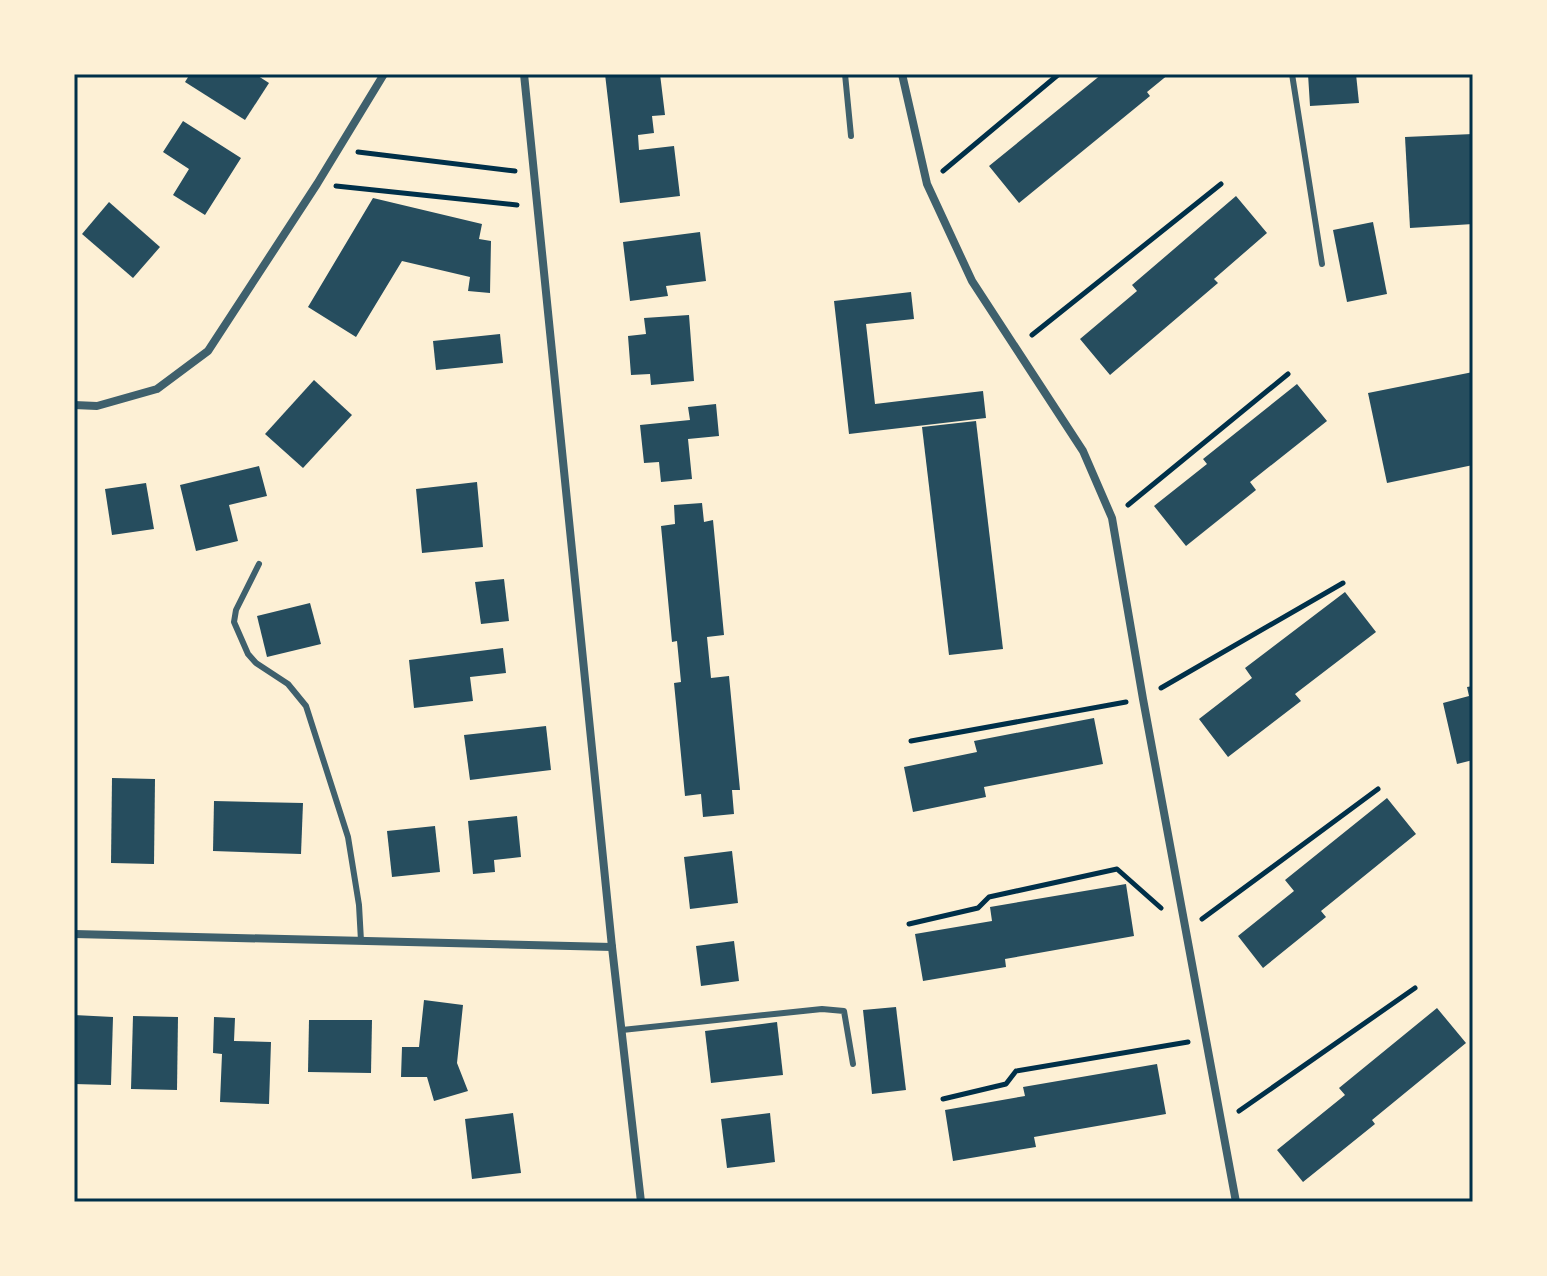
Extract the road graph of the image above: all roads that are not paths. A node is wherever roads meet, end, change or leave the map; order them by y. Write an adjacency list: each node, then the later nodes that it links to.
1 (384, 74): 8 (street)
2 (524, 74): 12 (street)
3 (845, 74): 6 (lane)
4 (902, 74): 16 (street)
5 (1292, 74): 7 (lane)
6 (851, 136)
7 (1322, 264)
8 (74, 405)
9 (259, 564): 11 (lane)
10 (74, 934): 11 (street)
11 (361, 941): 12 (street)
12 (612, 947): 13 (street)
13 (622, 1030): 14 (lane); 15 (street)
14 (853, 1064)
15 (641, 1202)
16 (1236, 1202)

